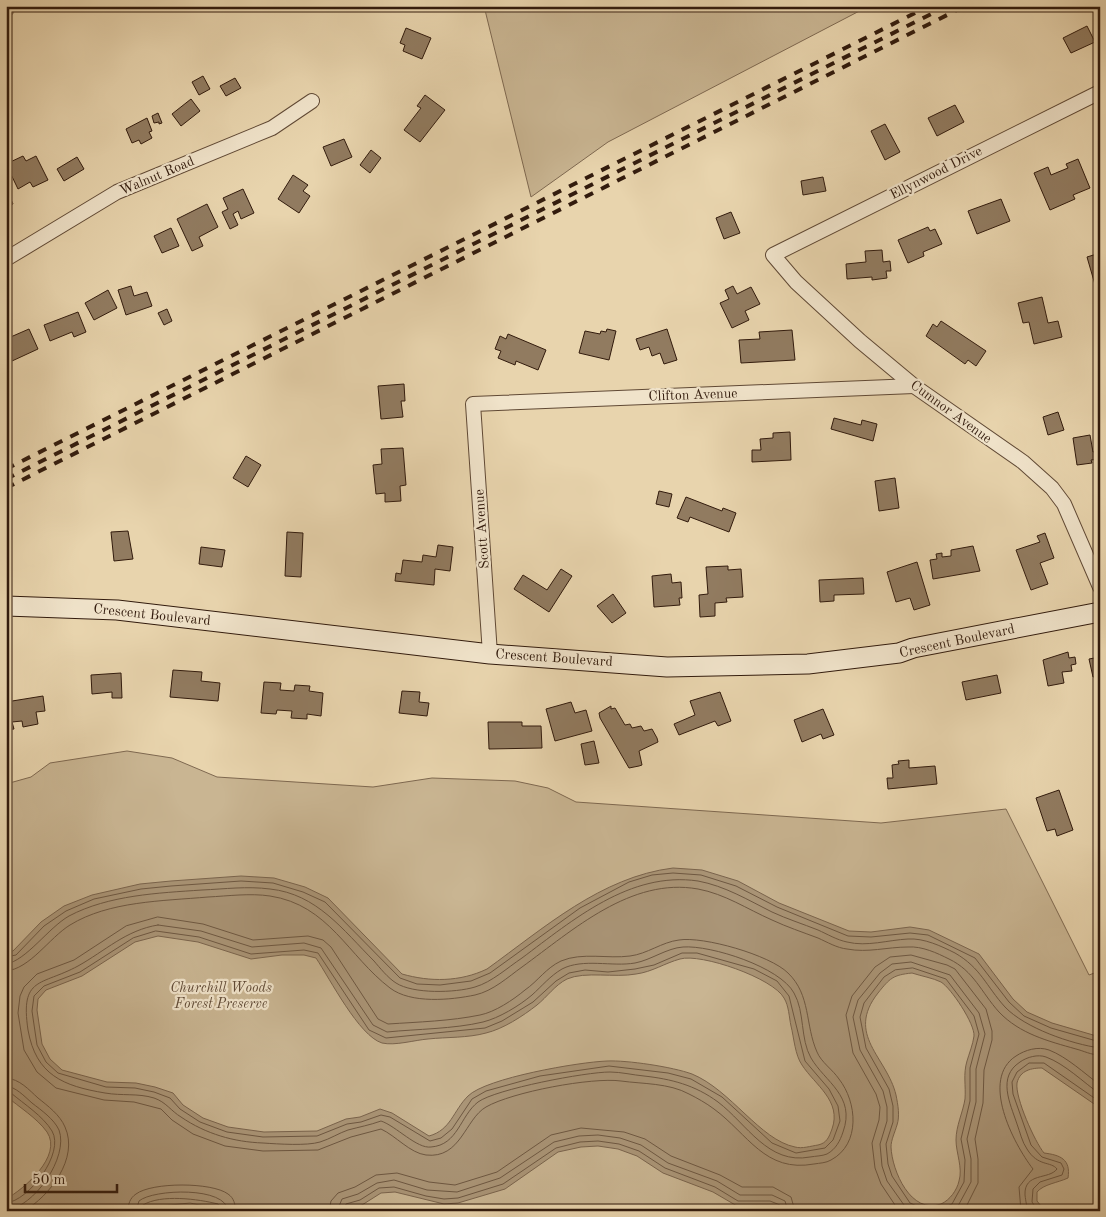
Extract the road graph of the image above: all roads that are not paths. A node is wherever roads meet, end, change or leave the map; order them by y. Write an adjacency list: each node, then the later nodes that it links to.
1 (10, 6): 2 (street)
2 (6, 10)
3 (1100, 92): 5 (street, Ellynwood Drive)
4 (312, 101): 6 (street, Walnut Road)
5 (773, 255): 7 (street, Cumnor Avenue)
6 (6, 259)
7 (914, 386): 8 (street, Clifton Avenue); 9 (street, Cumnor Avenue)
8 (473, 404): 12 (street, Scott Avenue)
9 (1100, 587)
10 (6, 606): 12 (street, Crescent Boulevard)
11 (1100, 612): 12 (street, Crescent Boulevard)
12 (490, 654)

